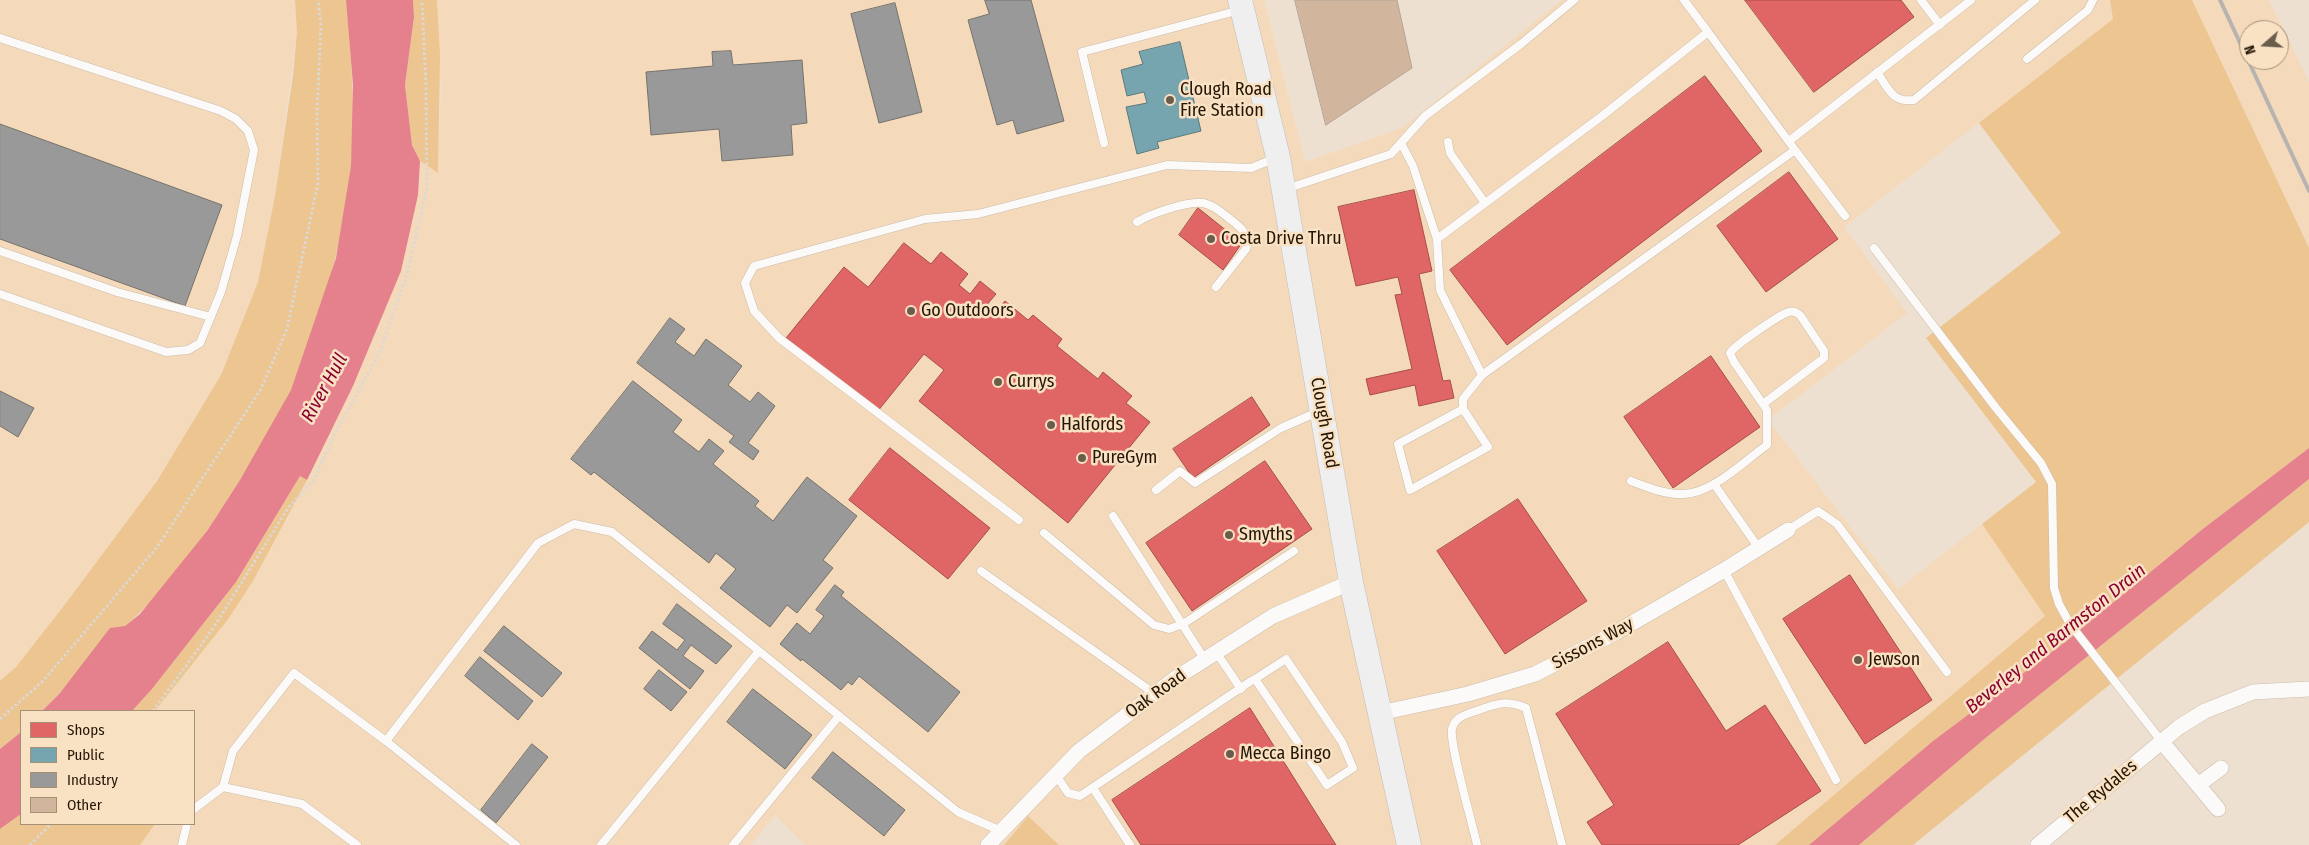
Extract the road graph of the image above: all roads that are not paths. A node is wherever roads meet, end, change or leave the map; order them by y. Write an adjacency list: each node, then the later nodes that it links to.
1 (1574, 0): 16 (lane)
2 (1684, 0): 9 (lane)
3 (1921, 0): 8 (lane)
4 (1971, 0): 8 (lane)
5 (2035, 0): 12 (lane)
6 (2093, 0): 11 (lane)
7 (1241, 5): 15 (lane); 18 (main road, Clough Road)
8 (1940, 25): 12 (lane)
9 (1708, 32): 13 (lane); 20 (lane)
10 (0, 38): 28 (lane)
11 (2027, 59)
12 (1877, 72): 13 (lane)
13 (1789, 141): 17 (lane)
14 (1448, 142): 20 (lane)
15 (1104, 143)
16 (1401, 143): 19 (lane); 23 (lane)
17 (1795, 150): 21 (lane); 29 (lane)
18 (1278, 157): 19 (main road, Clough Road); 37 (lane)
19 (1284, 189): 32 (main road, Clough Road)
20 (1485, 203): 23 (lane)
21 (1845, 216)
22 (1137, 222): 26 (lane)
23 (1437, 239): 29 (lane)
24 (1874, 248): 58 (lane)
25 (0, 251): 28 (lane)
26 (1216, 287)
27 (0, 294): 28 (lane)
28 (211, 317)
29 (1482, 376): 31 (lane)
30 (1763, 404): 30 (lane); 34 (lane)
31 (1463, 409): 31 (lane)
32 (1322, 410): 35 (lane); 44 (main road, Clough Road)
33 (1631, 481): 34 (lane)
34 (1714, 484): 40 (lane)
35 (1156, 490)
36 (1113, 516): 45 (lane)
37 (1019, 520)
38 (1788, 530): 40 (street, Sissons Way); 48 (lane)
39 (1044, 533): 45 (lane)
40 (1758, 548): 42 (street, Sissons Way)
41 (1294, 551): 45 (lane)
42 (1724, 570): 52 (street, Sissons Way); 61 (lane)
43 (981, 571): 53 (lane)
44 (1351, 582): 47 (street, Oak Road); 55 (main road, Clough Road)
45 (1182, 624): 47 (lane)
46 (759, 651): 56 (lane); 57 (lane); 73 (lane)
47 (1210, 656): 50 (lane); 53 (street, Oak Road)
48 (1948, 672)
49 (1256, 679): 49 (lane); 50 (lane)
50 (1241, 689): 64 (lane)
51 (2309, 689): 58 (street, The Rydales)
52 (1482, 690): 54 (lane); 55 (street, Sissons Way)
53 (1154, 694): 60 (street, Oak Road)
54 (1484, 708): 78 (lane); 79 (lane)
55 (1380, 713): 77 (main road, Clough Road)
56 (839, 716): 68 (lane); 74 (lane)
57 (386, 741): 63 (lane); 72 (lane)
58 (2162, 742): 62 (street); 69 (street, The Rydales)
59 (2221, 768): 62 (street)
60 (1056, 775): 64 (lane); 68 (street, Oak Road)
61 (1836, 780)
62 (2198, 785): 66 (street)
63 (222, 787): 65 (lane); 71 (lane)
64 (1093, 788): 76 (lane)
65 (195, 808)
66 (2218, 809)
67 (187, 825): 70 (lane)
68 (1001, 831): 75 (street, Oak Road)
69 (2040, 844)
70 (182, 845)
71 (357, 845)
72 (516, 845)
73 (601, 845)
74 (733, 845)
75 (988, 845)
76 (1130, 845)
77 (1409, 845)
78 (1478, 845)
79 (1562, 845)

